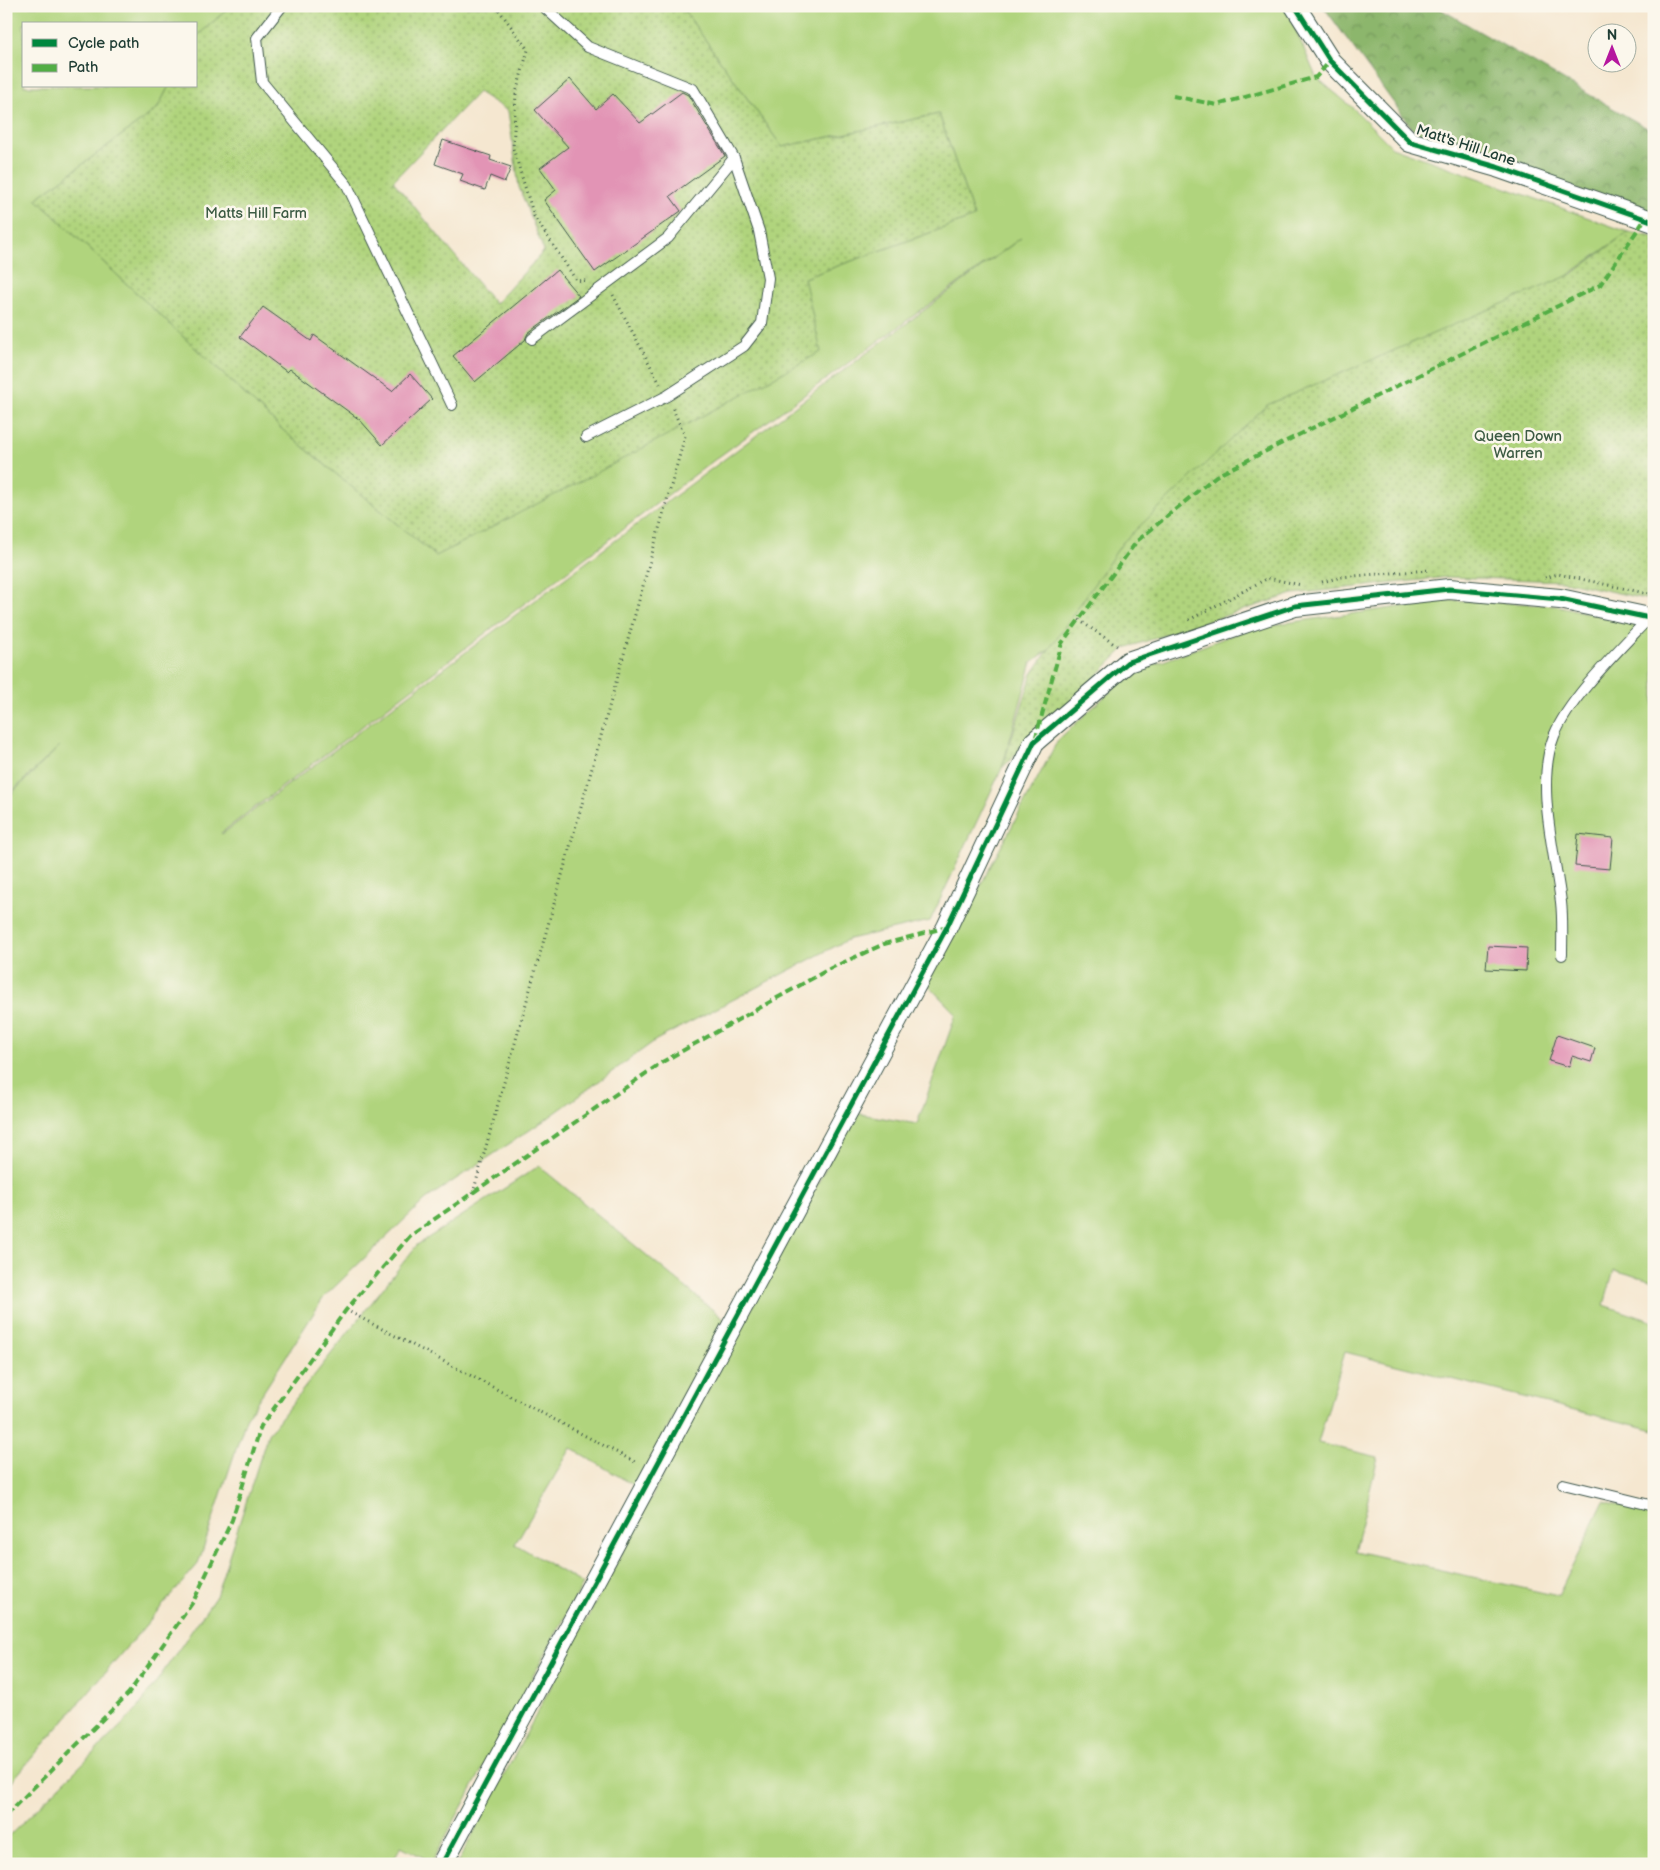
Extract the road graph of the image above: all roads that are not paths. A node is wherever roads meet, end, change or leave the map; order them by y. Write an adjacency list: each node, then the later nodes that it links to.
1 (282, 6): 7 (lane)
2 (543, 6): 4 (lane)
3 (1295, 6): 5 (street, Matt's Hill Lane)
4 (734, 158): 6 (lane); 8 (lane)
5 (1654, 222)
6 (532, 339)
7 (452, 405)
8 (586, 437)
9 (1651, 619): 10 (lane); 13 (street)
10 (1562, 955)
11 (1563, 1484): 12 (lane)
12 (1654, 1506)
13 (442, 1864)

